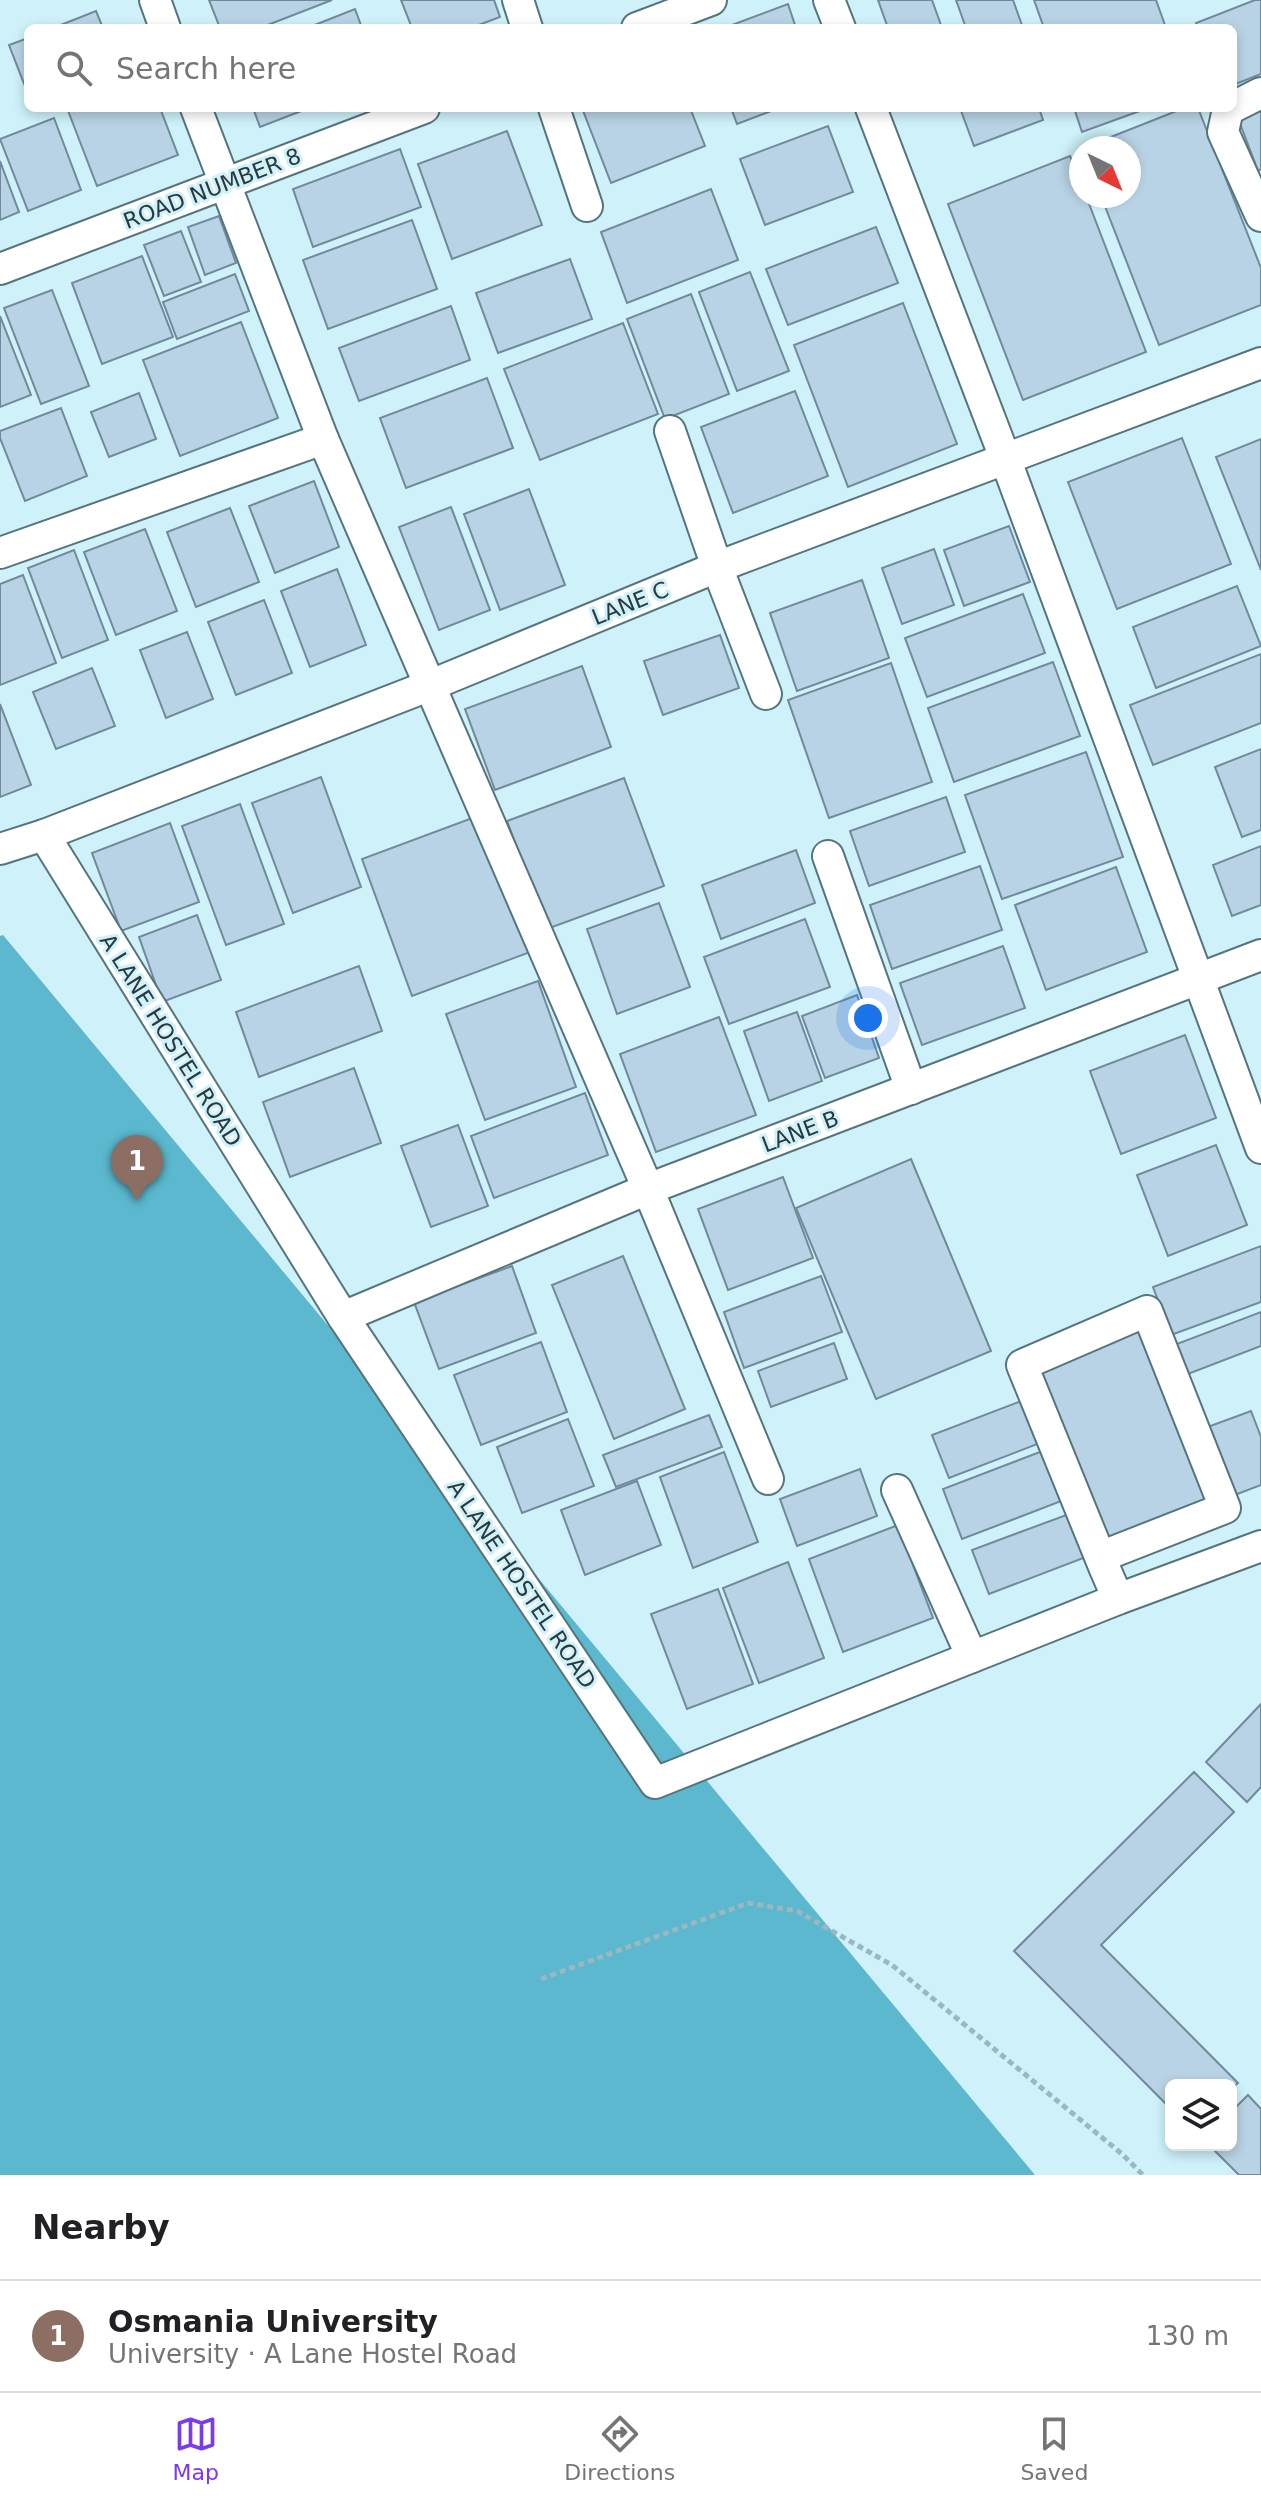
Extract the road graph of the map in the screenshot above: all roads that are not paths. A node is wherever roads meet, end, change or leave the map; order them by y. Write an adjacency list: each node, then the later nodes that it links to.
1 (155, 0): 5 (street)
2 (518, 0): 6 (street)
3 (711, 0): 7 (street)
4 (829, 0): 8 (street)
5 (164, 24)
6 (526, 24)
7 (648, 24)
8 (838, 24)
9 (1261, 93): 10 (street)
10 (1237, 105)
11 (198, 112): 16 (street)
12 (413, 112): 16 (street, ROAD NUMBER 8)
13 (555, 112): 17 (street)
14 (873, 112): 23 (street)
15 (1227, 112): 18 (street)
16 (225, 183): 19 (street, ROAD NUMBER 8); 22 (street)
17 (587, 206)
18 (1261, 216)
19 (0, 269)
20 (1261, 363): 23 (street, LANE C)
21 (670, 431): 25 (street)
22 (323, 439): 24 (street); 26 (street)
23 (1005, 458): 25 (street, LANE C); 32 (street)
24 (0, 553)
25 (717, 567): 26 (street, LANE C); 27 (street)
26 (431, 685): 28 (street, LANE C); 35 (street)
27 (766, 694)
28 (44, 835): 29 (street, LANE C); 36 (street, A LANE HOSTEL ROAD)
29 (0, 849)
30 (828, 856): 33 (street)
31 (1261, 955): 32 (street, LANE B)
32 (1198, 979): 33 (street, LANE B); 34 (street)
33 (911, 1089): 35 (street, LANE B)
34 (1261, 1148)
35 (648, 1189): 36 (street, LANE B); 37 (street)
36 (343, 1317): 42 (street, A LANE HOSTEL ROAD)
37 (768, 1479)
38 (897, 1490): 42 (street)
39 (1261, 1546): 41 (street, A LANE HOSTEL ROAD)
40 (1100, 1557): 40 (street); 41 (street)
41 (1118, 1599): 42 (street, A LANE HOSTEL ROAD)
42 (972, 1657)

